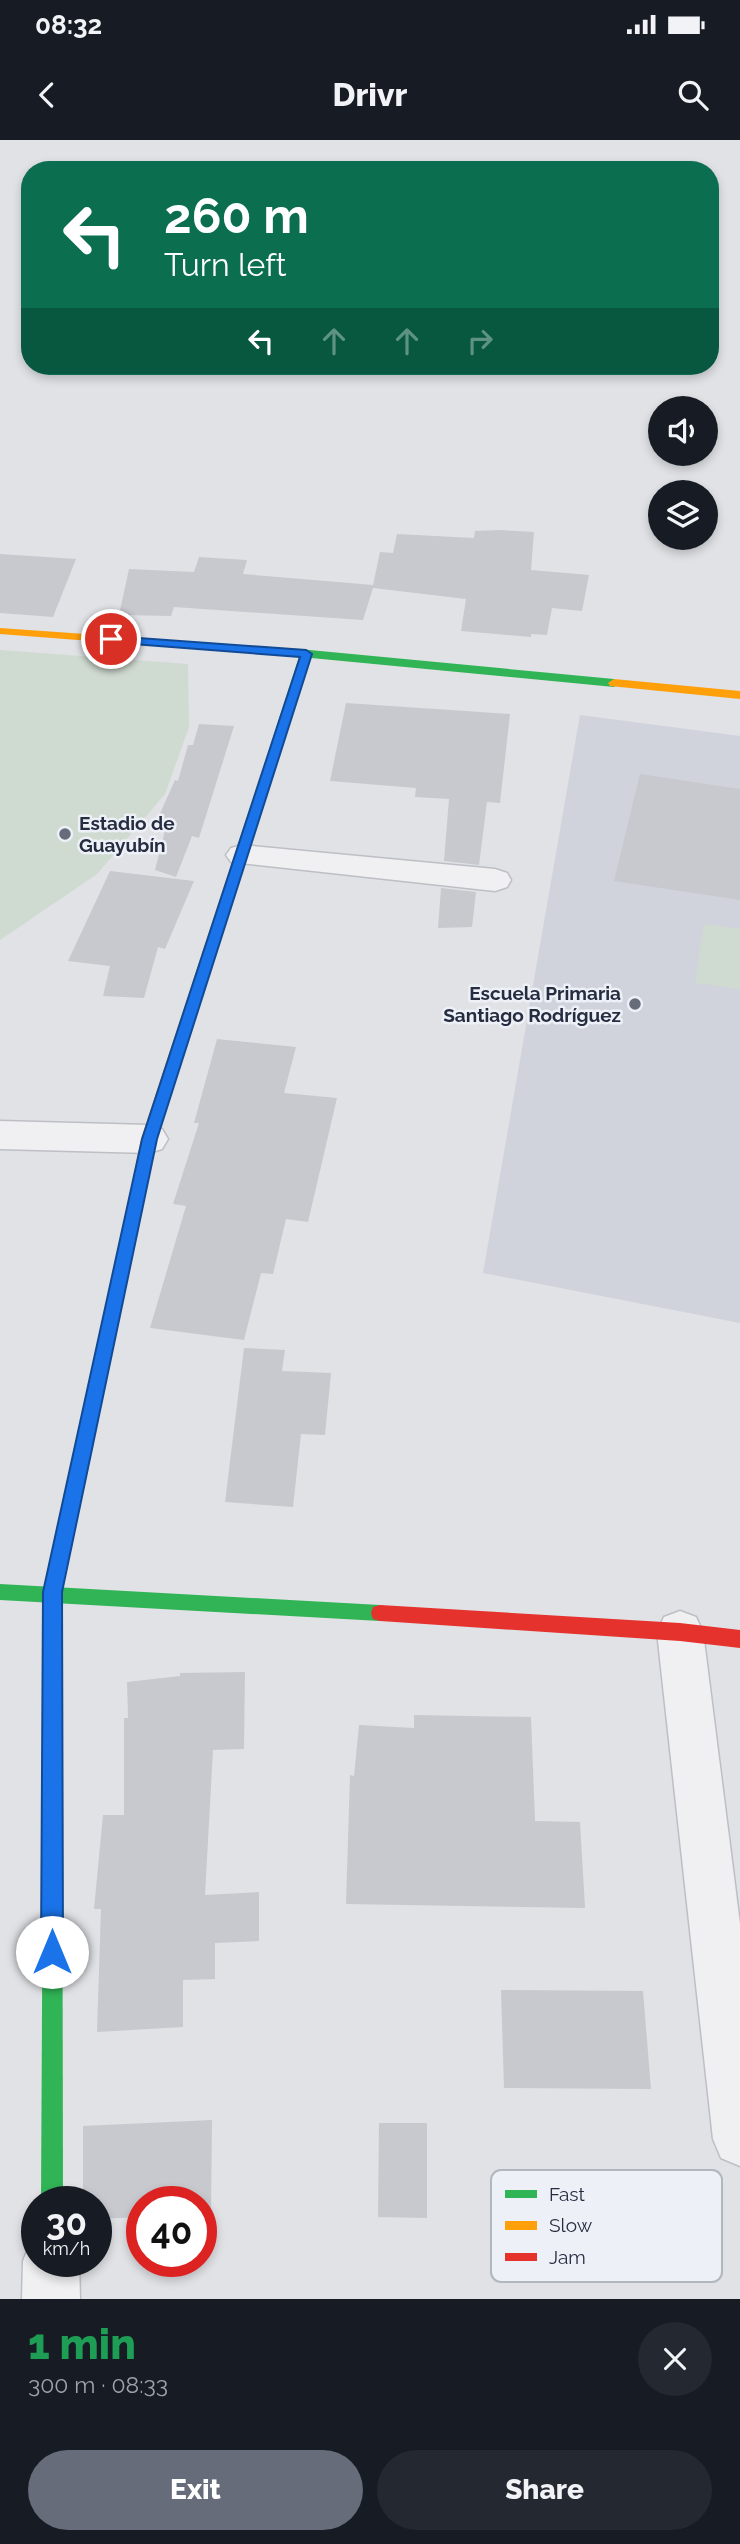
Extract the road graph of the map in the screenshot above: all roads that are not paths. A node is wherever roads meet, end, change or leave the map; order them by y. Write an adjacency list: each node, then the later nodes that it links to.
1 (0, 631): 2 (street)
2 (306, 654): 3 (street); 4 (street)
3 (740, 695)
4 (242, 855): 5 (street); 7 (street)
5 (495, 880)
6 (0, 1135): 7 (street)
7 (149, 1139): 9 (street)
8 (0, 1592): 9 (street)
9 (52, 1592): 10 (street); 13 (street)
10 (680, 1632): 11 (street); 12 (street)
11 (740, 1639)
12 (740, 2138)
13 (51, 2186)
14 (51, 2277): 15 (street)
15 (51, 2299)

